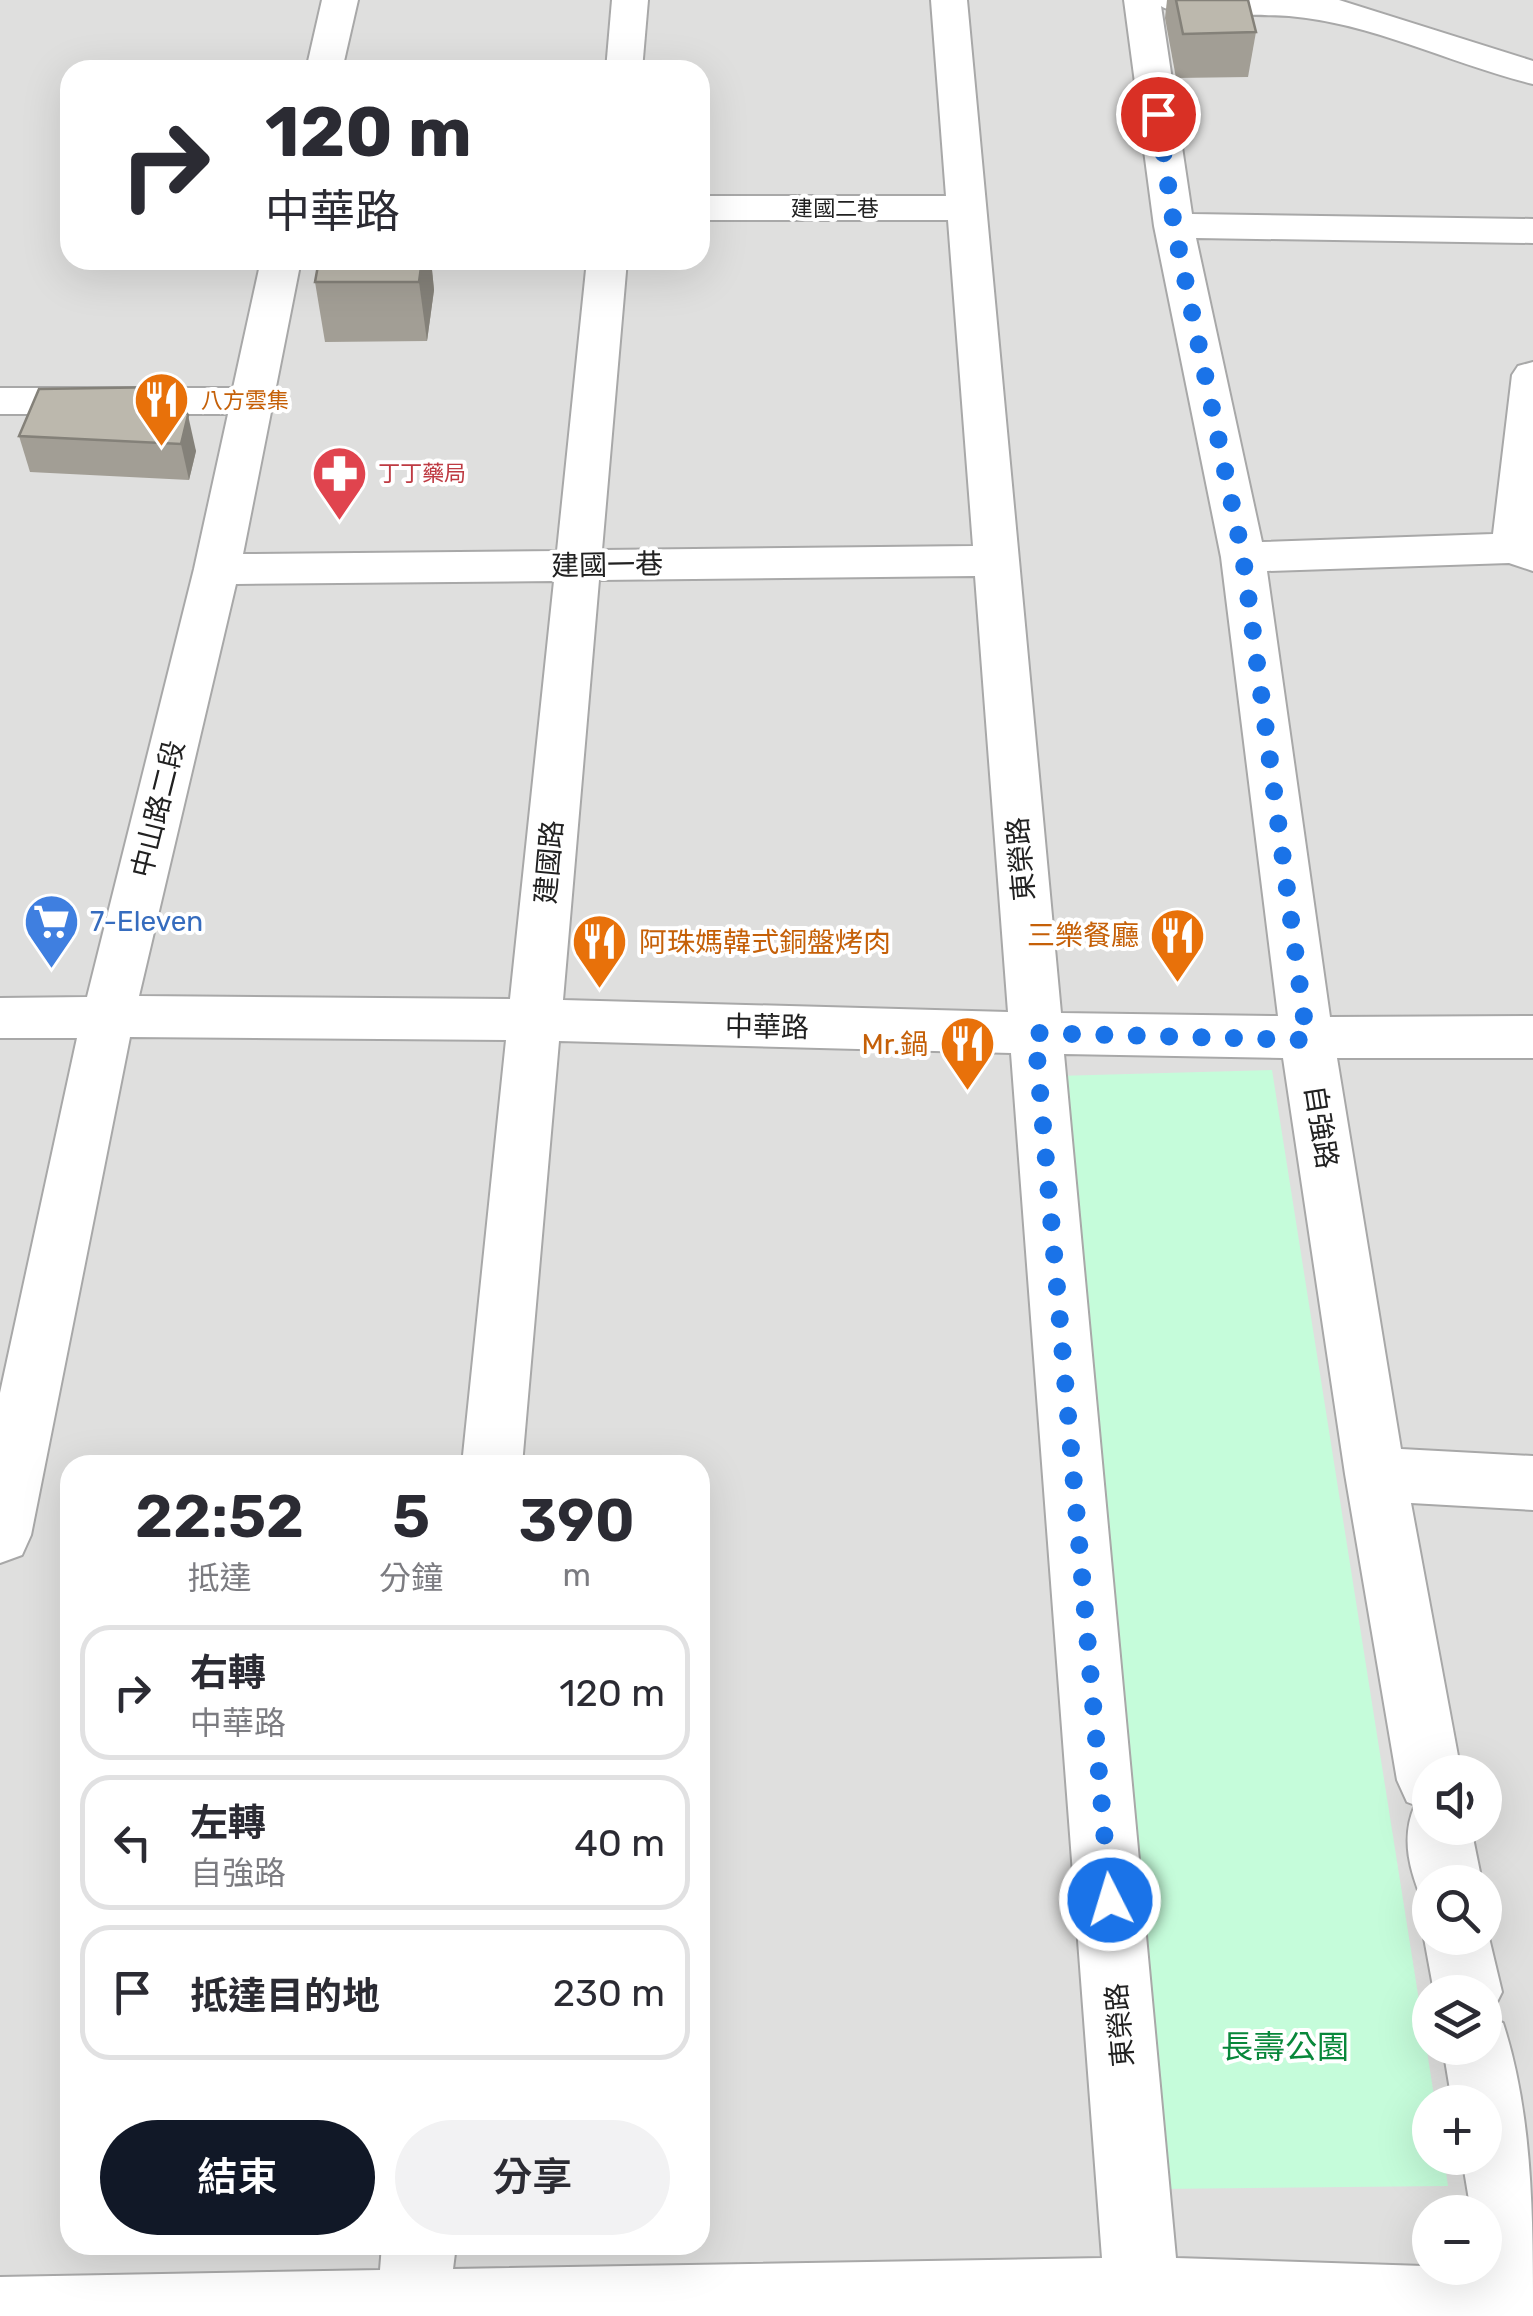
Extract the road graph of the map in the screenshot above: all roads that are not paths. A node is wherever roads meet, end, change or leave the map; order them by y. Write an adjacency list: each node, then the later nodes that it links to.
1 (340, 0): 5 (street)
2 (630, 0): 6 (street)
3 (949, 0): 9 (street, 東榮路)
4 (1143, 1): 7 (street); 10 (street, 自強路)
5 (326, 60)
6 (625, 60)
7 (1533, 73)
8 (710, 208): 9 (street, 建國二巷)
9 (969, 208): 19 (street, 東榮路)
10 (1174, 226): 11 (street); 18 (street, 自強路)
11 (1533, 230)
12 (279, 270): 16 (street, 中山路二段)
13 (605, 270): 20 (street, 建國路)
14 (1533, 375): 17 (street)
15 (0, 401): 16 (street)
16 (250, 401): 21 (street, 中山路二段)
17 (1524, 552): 18 (street)
18 (1243, 557): 27 (street, 自強路)
19 (998, 561): 20 (street, 建國一巷); 25 (street, 東榮路)
20 (578, 565): 21 (street, 建國一巷); 24 (street, 建國路)
21 (217, 569): 22 (street, 中山路二段)
22 (108, 1016): 23 (street, 中華路); 24 (street, 中華路); 31 (street, 中山路二段)
23 (0, 1018)
24 (534, 1021): 25 (street, 中華路); 28 (street, 建國路)
25 (1035, 1033): 27 (street, 中華路); 35 (street, 東榮路)
26 (1533, 1037): 27 (street, 中華路)
27 (1307, 1040): 29 (street, 自強路)
28 (493, 1455)
29 (1376, 1474): 30 (street); 32 (street, 自強路)
30 (1533, 1483)
31 (0, 1535)
32 (1426, 1755)
33 (1481, 2065): 36 (street)
34 (414, 2289): 35 (street); 37 (street)
35 (1144, 2305): 36 (street)
36 (1525, 2311)
37 (0, 2314)

